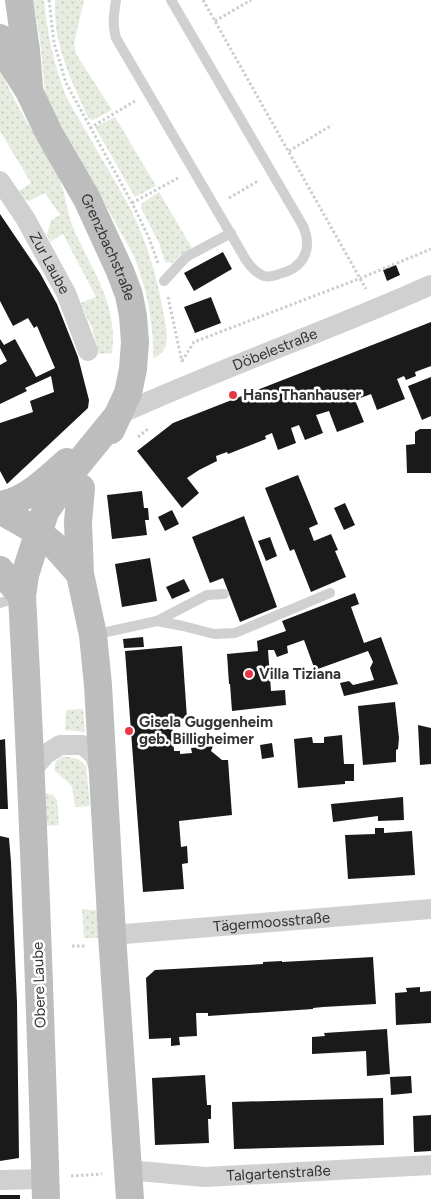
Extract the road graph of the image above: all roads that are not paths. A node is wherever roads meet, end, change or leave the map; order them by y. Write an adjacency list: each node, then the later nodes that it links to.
1 (19, 0): 5 (main road, Grenzbachstraße)
2 (116, 0): 7 (lane)
3 (171, 0): 7 (lane)
4 (0, 38): 5 (main road, Grenzbachstraße)
5 (29, 91): 11 (main road, Grenzbachstraße)
6 (0, 181): 10 (street, Zur Laube)
7 (231, 233): 8 (lane)
8 (164, 281)
9 (431, 285): 11 (street, Döbelestraße)
10 (88, 351)
11 (118, 415): 12 (main road); 13 (main road, Döbelestraße); 16 (main road, Döbelestraße)
12 (81, 488): 16 (main road); 18 (main road)
13 (0, 505)
14 (0, 510): 16 (main road)
15 (0, 531): 16 (main road)
16 (38, 532): 18 (main road); 21 (main road, Obere Laube)
17 (0, 570): 21 (main road)
18 (80, 574): 23 (main road)
19 (330, 593): 22 (lane)
20 (224, 594): 22 (lane)
21 (11, 599): 24 (main road, Obere Laube)
22 (157, 621): 23 (lane)
23 (93, 635): 25 (main road)
24 (31, 771): 25 (street); 31 (main road, Obere Laube)
25 (104, 781): 27 (main road)
26 (431, 909): 27 (street, Tägermoosstraße)
27 (112, 935): 29 (main road)
28 (431, 1165): 29 (street, Talgartenstraße)
29 (128, 1170): 32 (main road)
30 (0, 1180): 31 (street)
31 (46, 1189)
32 (130, 1199)

